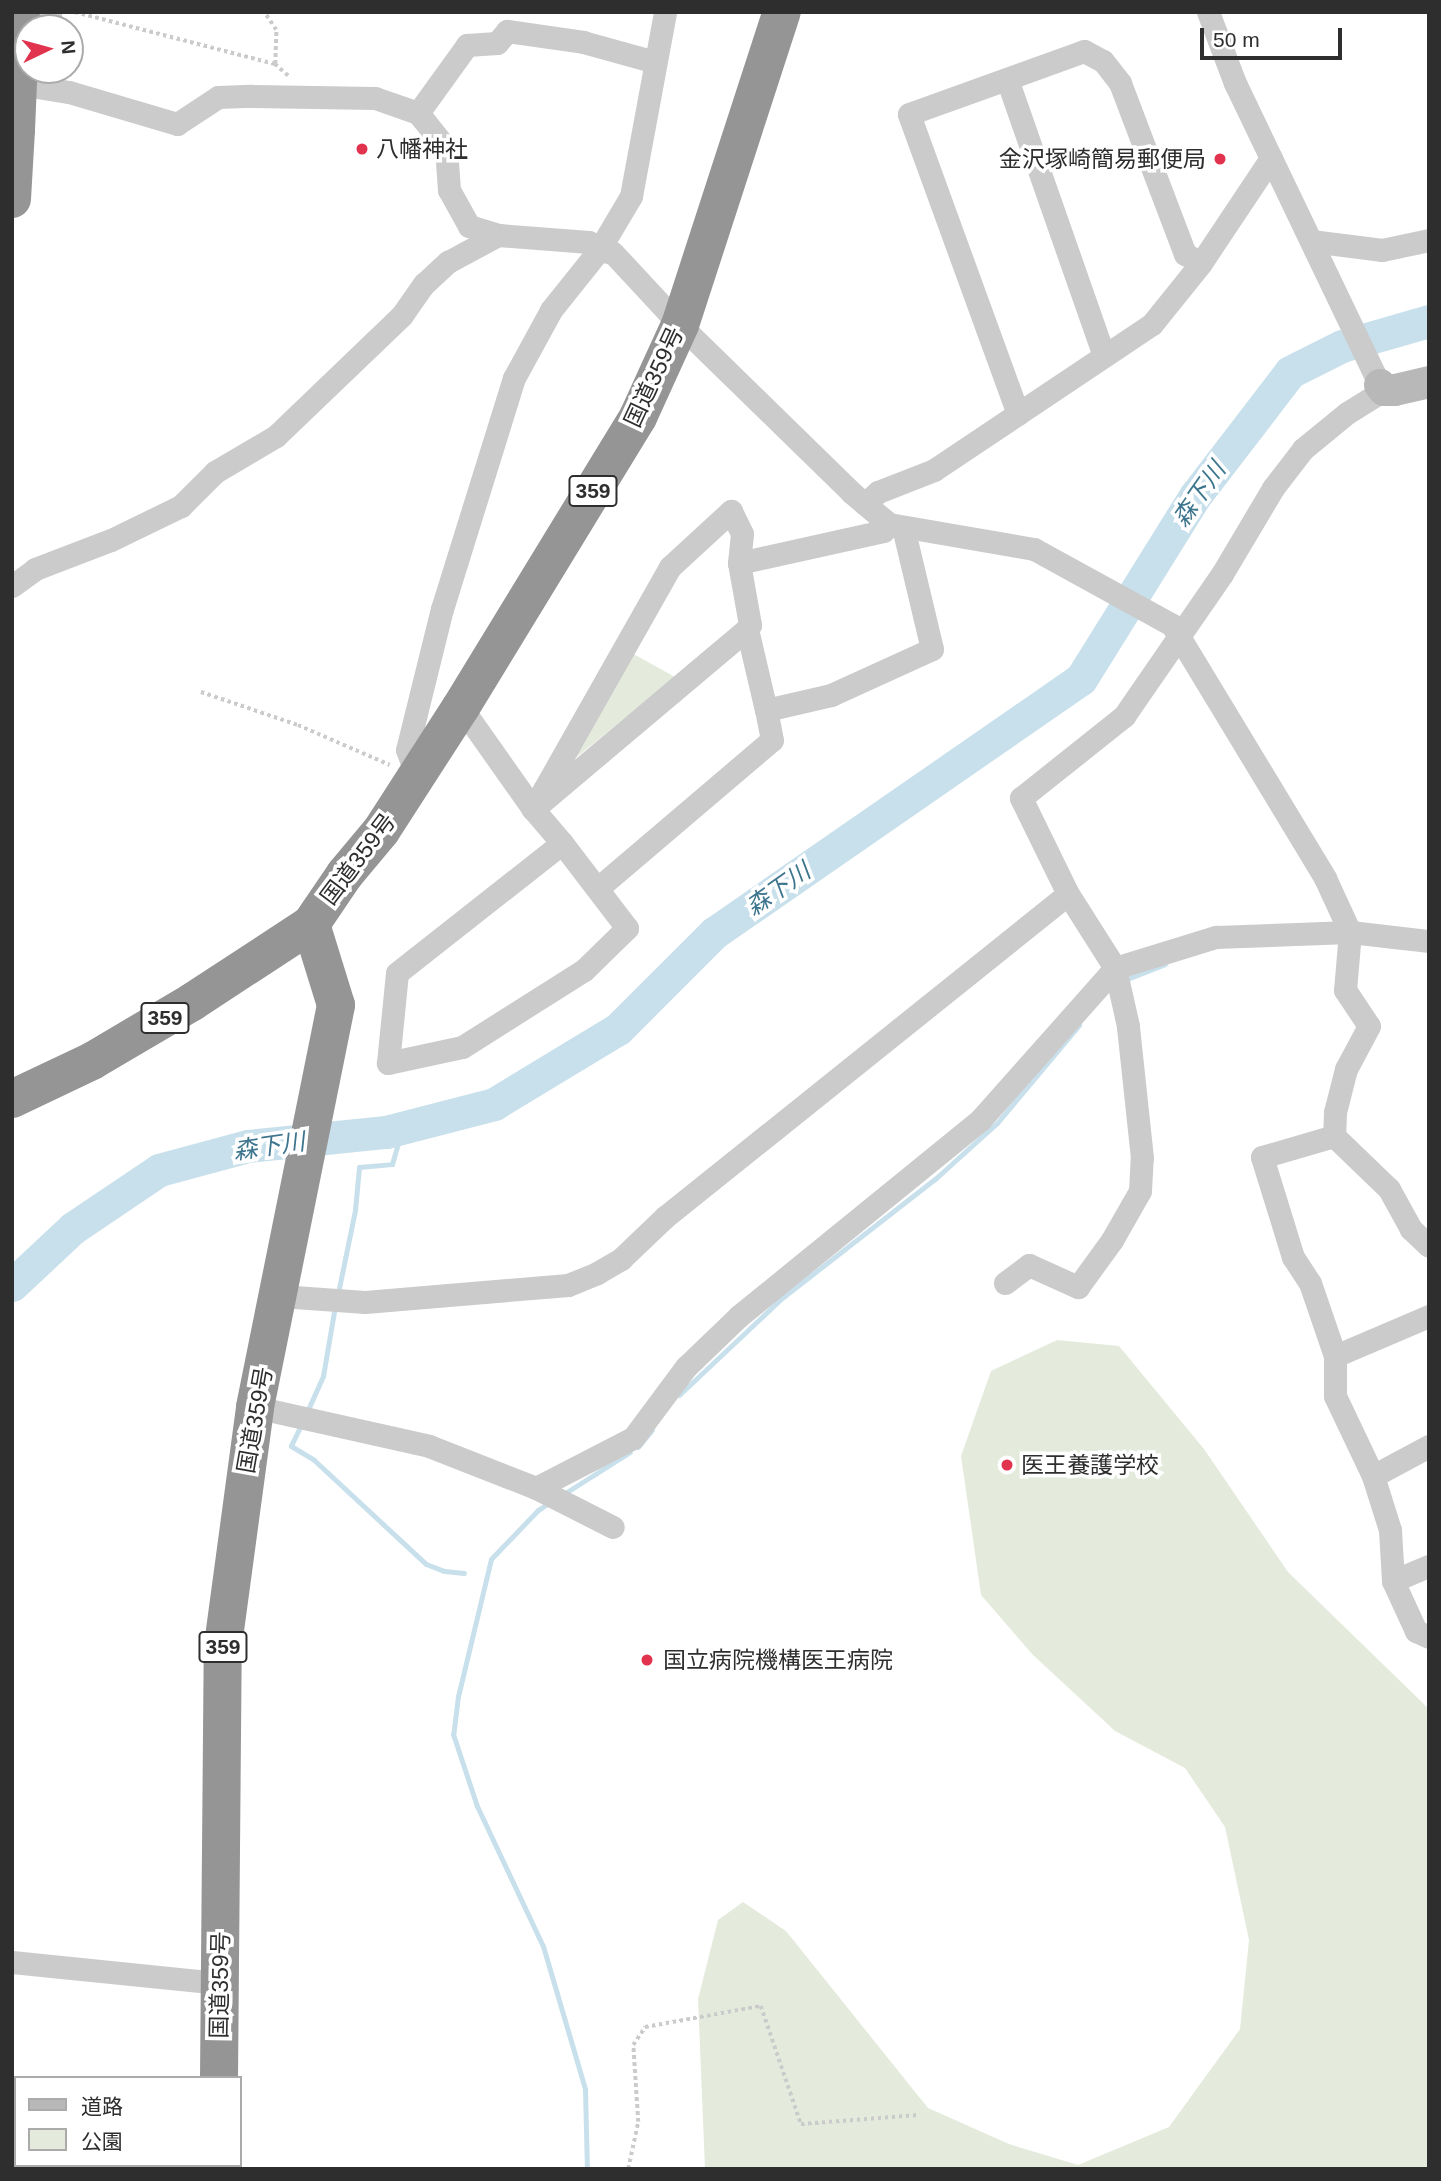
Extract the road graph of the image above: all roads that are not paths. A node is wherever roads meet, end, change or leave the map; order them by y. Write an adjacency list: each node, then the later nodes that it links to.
1 (21, 12): 10 (highway, bridge)
2 (665, 12): 5 (street)
3 (782, 12): 16 (highway, 国道359号 / 359)
4 (1208, 12): 9 (street)
5 (656, 62): 8 (street); 14 (street)
6 (1007, 79): 15 (street); 17 (street); 20 (street)
7 (64, 84): 8 (street)
8 (418, 113): 11 (street)
9 (1271, 158): 13 (street); 15 (street)
10 (12, 200)
11 (498, 235): 14 (street); 24 (street)
12 (1429, 240): 13 (street)
13 (1311, 241): 19 (street)
14 (599, 250): 16 (street); 29 (street)
15 (1201, 263): 17 (street)
16 (680, 325): 21 (street); 27 (highway, 国道359号 / 359)
17 (1104, 356): 20 (street)
18 (1429, 382): 19 (street)
19 (1382, 388): 26 (street)
20 (1018, 414): 21 (street)
21 (865, 504): 22 (street)
22 (896, 525): 23 (street); 26 (street); 28 (street)
23 (739, 563): 25 (street); 30 (street)
24 (12, 586)
25 (747, 629): 28 (street); 30 (street)
26 (1175, 632): 33 (street); 35 (street)
27 (461, 707): 29 (highway, 国道359号 / 359); 30 (street)
28 (766, 710): 32 (street)
29 (417, 777): 34 (highway, 国道359号 / 359)
30 (533, 809): 31 (street)
31 (562, 843): 32 (street); 32 (street)
32 (598, 888)
33 (1068, 894): 37 (street); 42 (street)
34 (311, 923): 38 (highway, 359); 42 (highway, 国道359号 / 359)
35 (1350, 932): 36 (street); 37 (street); 39 (street)
36 (1429, 941)
37 (1117, 978): 41 (street); 48 (street)
38 (12, 1099)
39 (1334, 1136): 40 (street); 44 (street)
40 (1429, 1246)
41 (1005, 1283)
42 (280, 1296): 45 (highway, 国道359号 / 359)
43 (1429, 1316): 44 (street)
44 (1335, 1356): 47 (street)
45 (255, 1406): 48 (street); 54 (highway, 国道359号 / 359)
46 (1429, 1446): 47 (street)
47 (1373, 1476): 51 (street)
48 (542, 1491): 49 (street)
49 (613, 1527)
50 (1429, 1566): 51 (street)
51 (1393, 1581): 52 (street)
52 (1429, 1637)
53 (12, 1962): 54 (street)
54 (220, 1983): 55 (highway, 国道359号 / 359)
55 (219, 2076)

